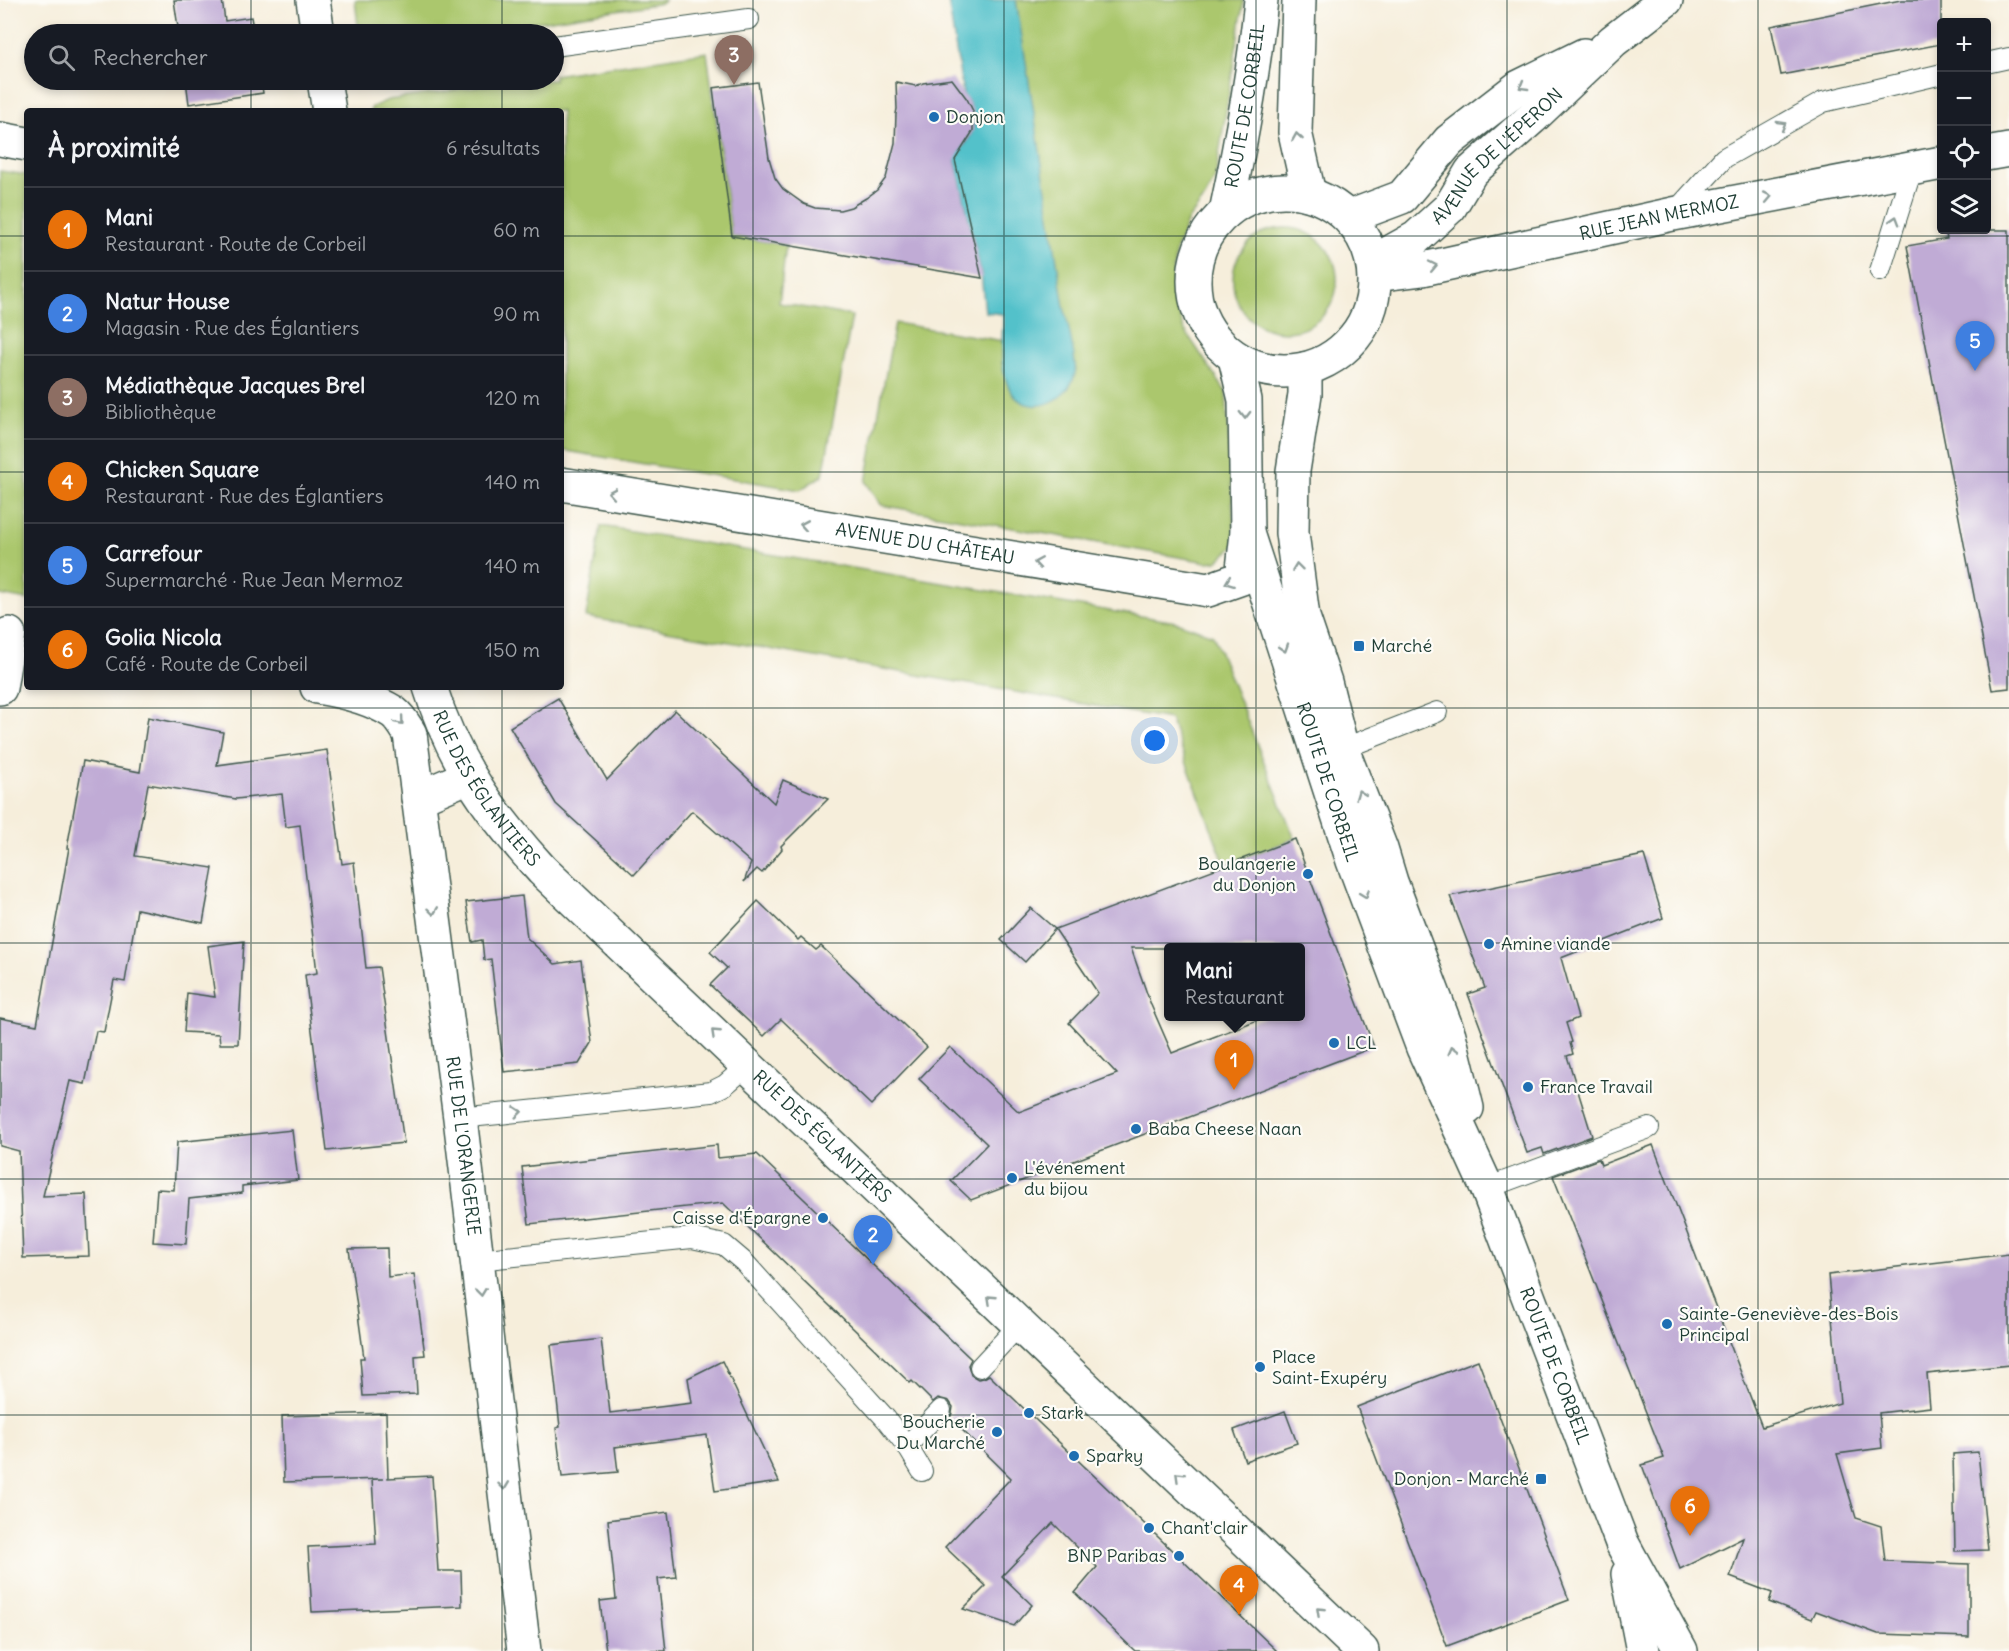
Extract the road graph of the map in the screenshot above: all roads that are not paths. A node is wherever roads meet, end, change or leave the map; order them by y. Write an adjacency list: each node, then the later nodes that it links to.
1 (313, 0): 6 (main road)
2 (1261, 0): 20 (main road, ROUTE DE CORBEIL)
3 (1299, 0): 19 (main road, one-way to 3)
4 (1666, 0): 7 (main road, AVENUE DE L'ÉPERON)
5 (749, 19): 8 (lane)
6 (317, 24)
7 (1613, 41): 22 (main road, AVENUE DE L'ÉPERON, one-way to 22); 23 (main road, AVENUE DE L'ÉPERON)
8 (564, 45)
9 (2009, 58): 10 (lane)
10 (1991, 62)
11 (1937, 75): 21 (lane, one-way to 11)
12 (326, 90): 13 (main road)
13 (329, 108)
14 (0, 139): 15 (main road)
15 (24, 143)
16 (2009, 150): 17 (main road)
17 (1991, 153)
18 (1927, 166): 21 (main road, RUE JEAN MERMOZ, one-way to 18); 24 (lane, one-way to 18)
19 (1309, 194): 20 (main road); 22 (main road)
20 (1226, 212): 25 (main road)
21 (1673, 214): 23 (main road, RUE JEAN MERMOZ, one-way to 21)
22 (1349, 217): 23 (main road)
23 (1374, 269): 26 (main road)
24 (1880, 271)
25 (1235, 358): 26 (main road); 28 (main road, ROUTE DE CORBEIL, one-way to 28)
26 (1305, 369): 34 (main road, ROUTE DE CORBEIL, one-way to 26)
27 (564, 484): 28 (main road, AVENUE DU CHÂTEAU, one-way to 27)
28 (1247, 533): 40 (main road, ROUTE DE CORBEIL, one-way to 40)
29 (12, 635): 30 (main road)
30 (0, 688)
31 (359, 690): 36 (main road, RUE DE L'ORANGERIE, one-way to 36)
32 (431, 690): 35 (main road, RUE DES ÉGLANTIERS)
33 (1437, 712): 34 (lane)
34 (1342, 749): 40 (main road, ROUTE DE CORBEIL, one-way to 34)
35 (469, 776): 36 (main road); 37 (main road, RUE DES ÉGLANTIERS, one-way to 35)
36 (418, 798): 38 (main road, RUE DE L'ORANGERIE, one-way to 38)
37 (748, 1065): 38 (lane, one-way to 37); 42 (main road, RUE DES ÉGLANTIERS, one-way to 37)
38 (460, 1118): 41 (main road, RUE DE L'ORANGERIE)
39 (1649, 1128): 40 (lane)
40 (1487, 1188): 47 (main road, ROUTE DE CORBEIL)
41 (477, 1260): 45 (lane); 48 (main road, RUE DE L'ORANGERIE, one-way to 48)
42 (1019, 1325): 43 (lane); 49 (main road, RUE DES ÉGLANTIERS, one-way to 42)
43 (980, 1367)
44 (941, 1410): 45 (lane)
45 (907, 1446): 46 (lane)
46 (922, 1471)
47 (1622, 1543): 50 (main road, ROUTE DE CORBEIL); 51 (main road, ROUTE DE CORBEIL)
48 (524, 1651)
49 (1362, 1651)
50 (1643, 1651)
51 (1681, 1651)

